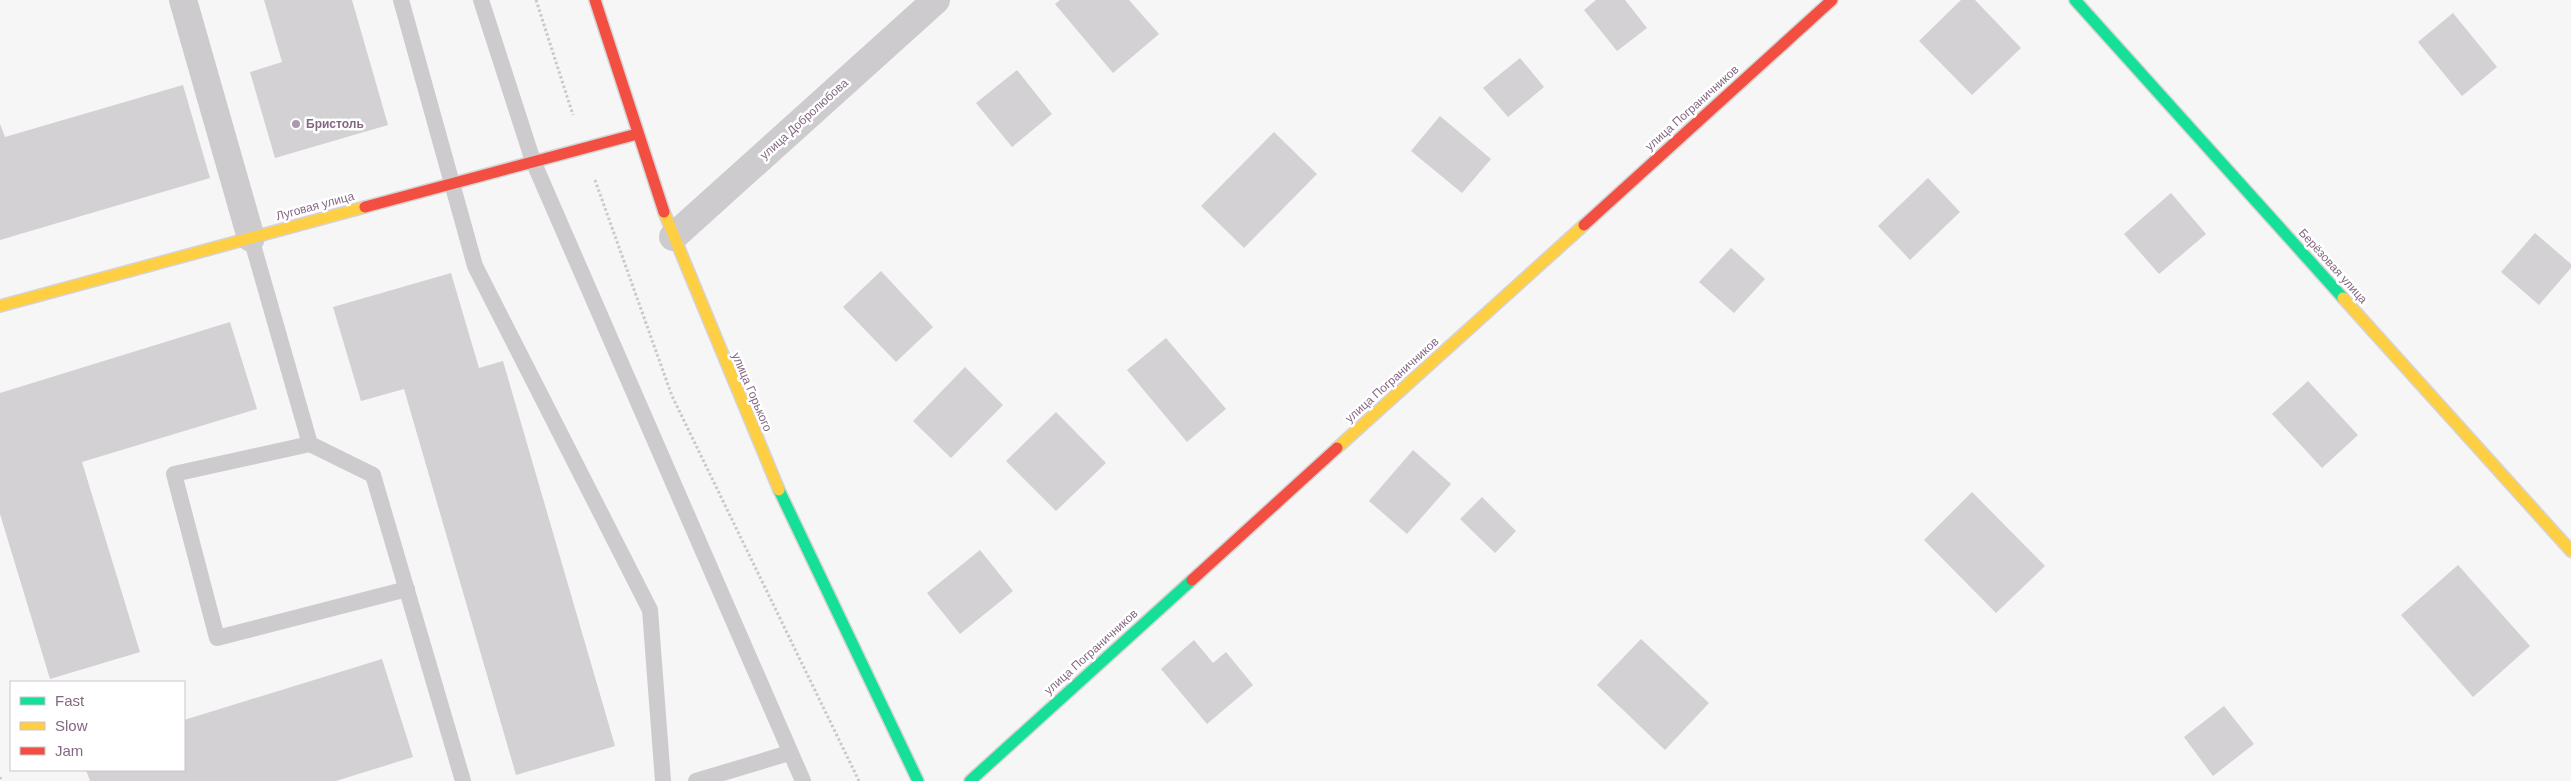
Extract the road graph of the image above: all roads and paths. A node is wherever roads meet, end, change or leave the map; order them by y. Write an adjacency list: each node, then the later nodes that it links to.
1 (183, 0): 13 (street)
2 (401, 0): 12 (lane)
3 (481, 0): 11 (lane)
4 (536, 0): 10 (path)
5 (595, 0): 9 (street, улица Горького)
6 (936, 0): 14 (street, улица Добролюбова)
7 (1832, 0): 28 (street, улица Пограничников)
8 (2075, 0): 17 (street, Берёзовая улица)
9 (637, 134): 10 (street, Луговая улица); 14 (street, улица Горького)
10 (584, 148): 11 (street, Луговая улица); 26 (path)
11 (532, 161): 12 (street, Луговая улица); 19 (lane)
12 (450, 184): 13 (street, Луговая улица); 23 (lane)
13 (250, 238): 15 (street, Луговая улица); 16 (lane)
14 (672, 238): 27 (street, улица Горького)
15 (0, 306)
16 (310, 444): 18 (lane); 18 (lane)
17 (2571, 551)
18 (407, 588): 22 (lane)
19 (789, 753): 24 (lane); 25 (lane)
20 (0, 777): 21 (path)
21 (1, 781)
22 (463, 781)
23 (663, 781)
24 (696, 781)
25 (803, 781)
26 (858, 781)
27 (918, 781)
28 (970, 781)

